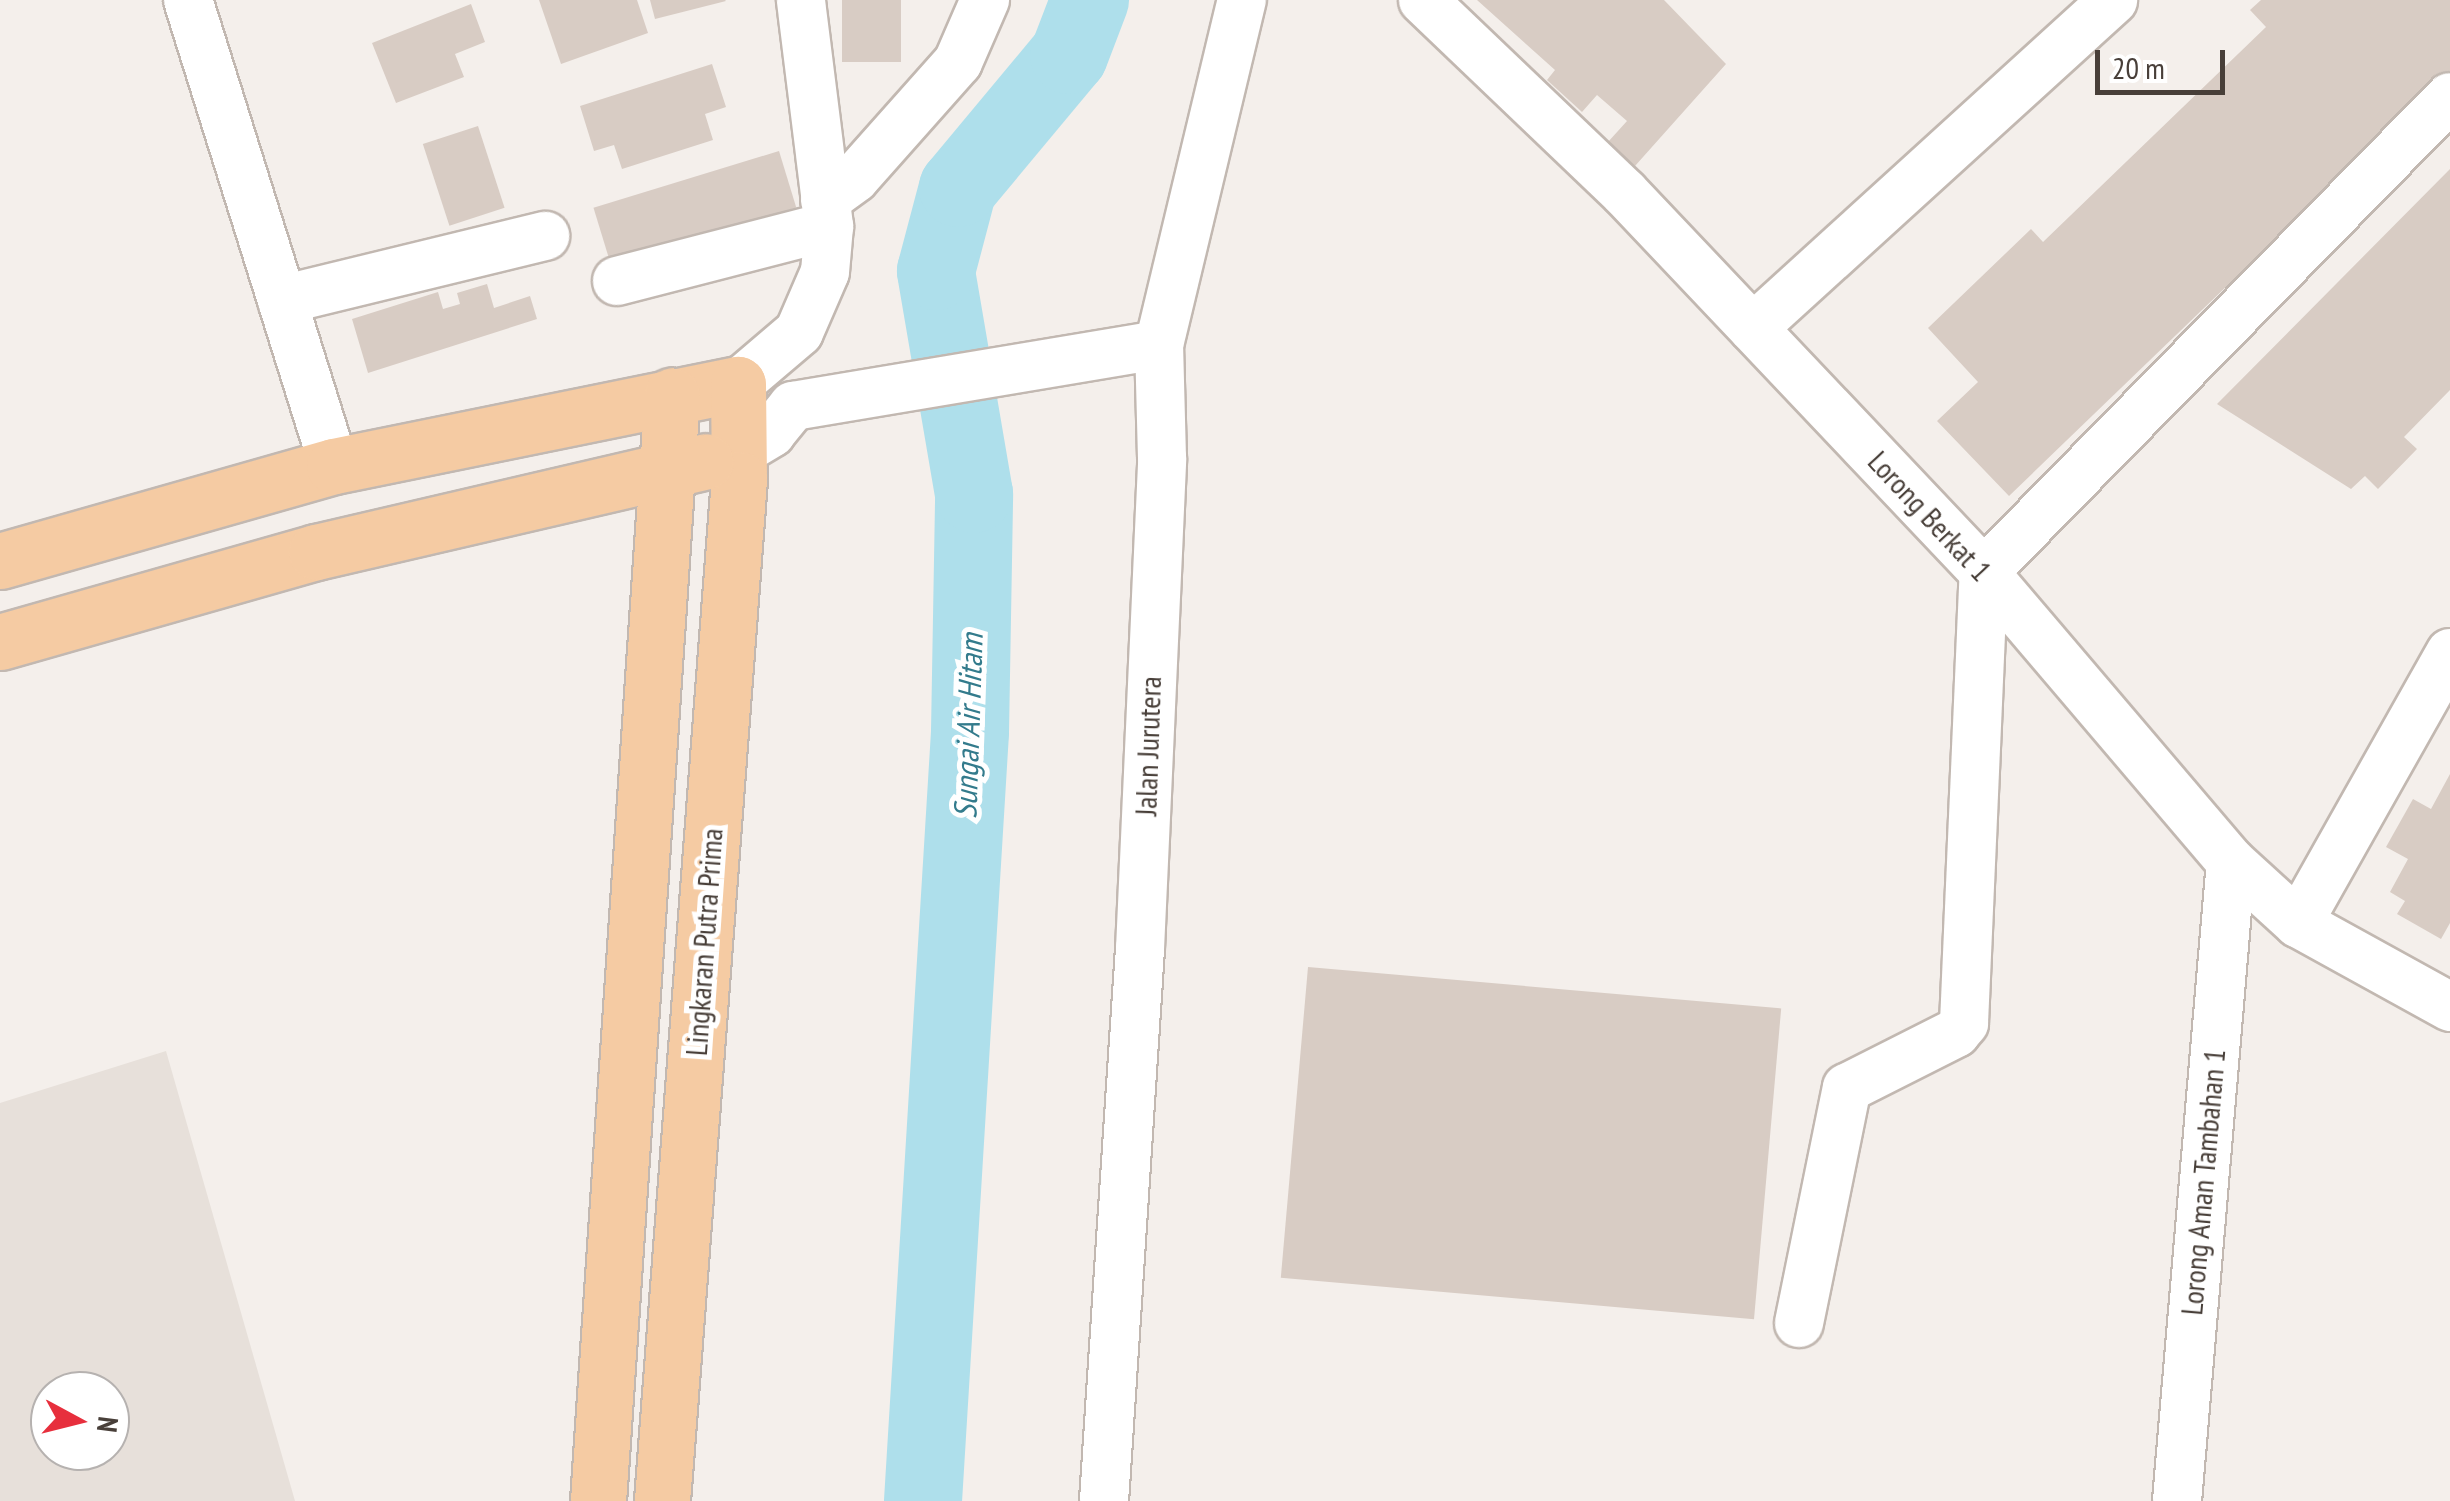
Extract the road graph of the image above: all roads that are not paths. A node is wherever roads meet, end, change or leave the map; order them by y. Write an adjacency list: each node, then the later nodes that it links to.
1 (188, 0): 11 (street)
2 (802, 0): 8 (street)
3 (985, 0): 8 (street)
4 (1242, 0): 13 (street, Jalan Jurutera)
5 (1422, 0): 12 (street, Lorong Berkat 1)
6 (2113, 0): 12 (street)
7 (2450, 97): 21 (street)
8 (826, 233): 10 (street); 14 (street)
9 (545, 236): 11 (street)
10 (617, 281)
11 (282, 300): 18 (street)
12 (1753, 328): 21 (street, Lorong Berkat 1)
13 (1159, 345): 16 (street); 30 (street, Jalan Jurutera)
14 (738, 384): 15 (main road); 16 (street); 17 (main road, Lingkaran Putra Prima)
15 (672, 395): 18 (main road); 19 (main road)
16 (792, 406): 17 (street)
17 (738, 454): 19 (main road); 29 (main road, Lingkaran Putra Prima)
18 (334, 466): 20 (main road)
19 (672, 468): 22 (main road); 28 (main road)
20 (0, 560)
21 (1984, 572): 24 (street, Lorong Berkat 1); 27 (street)
22 (0, 642)
23 (2450, 653): 25 (street)
24 (2231, 862): 25 (street, Lorong Berkat 1); 31 (street, Lorong Aman Tambahan 1)
25 (2298, 924): 26 (street, Lorong Berkat 1)
26 (2450, 1007)
27 (1799, 1323)
28 (598, 1501)
29 (662, 1501)
30 (1104, 1501)
31 (2178, 1501)

